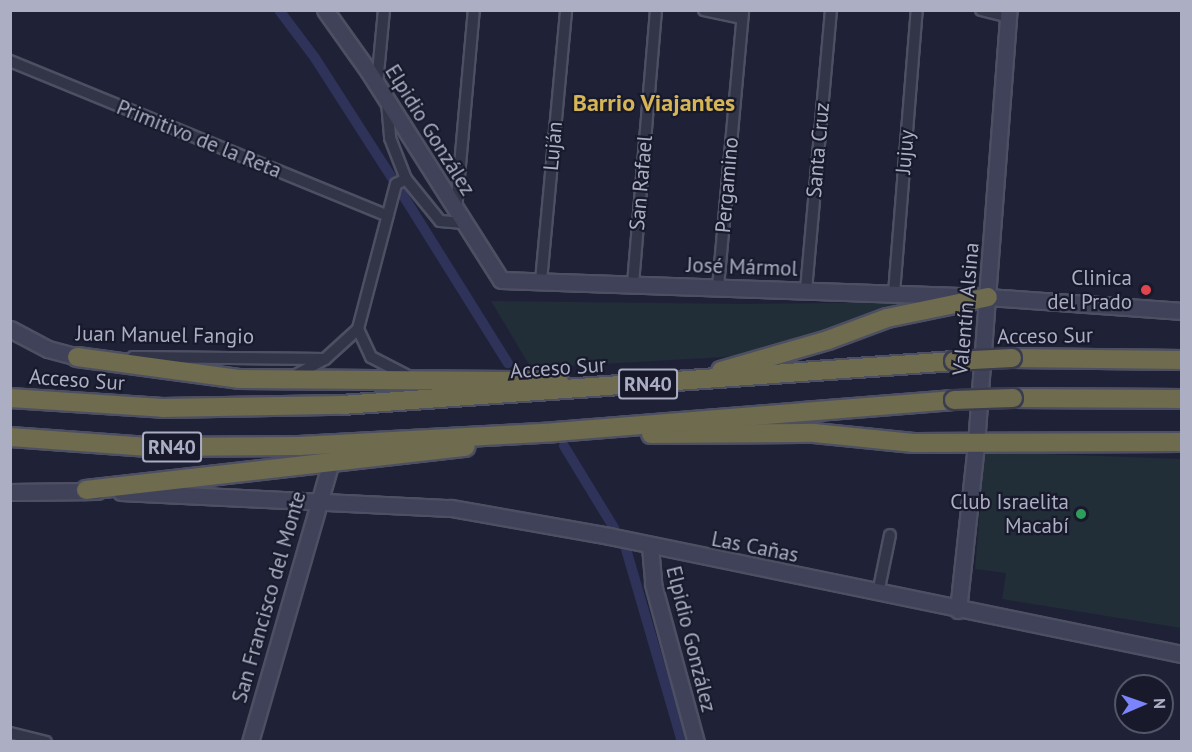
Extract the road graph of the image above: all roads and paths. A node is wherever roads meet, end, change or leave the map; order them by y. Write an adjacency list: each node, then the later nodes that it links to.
1 (326, 10): 13 (main road, Elpidio González)
2 (384, 10): 13 (street)
3 (474, 10): 17 (street)
4 (566, 10): 19 (street, Luján)
5 (656, 10): 20 (street, San Rafael)
6 (704, 10): 10 (street)
7 (831, 10): 22 (street, Santa Cruz)
8 (917, 10): 23 (street, Jujuy)
9 (981, 10): 11 (street)
10 (743, 14): 21 (street, Pergamino)
11 (1009, 14): 24 (main road, Valentín Alsina)
12 (10, 61): 16 (street, Primitivo de la Reta)
13 (377, 84): 14 (main road, Elpidio González)
14 (387, 99): 15 (street); 17 (main road, Elpidio González)
15 (406, 179): 16 (street); 17 (street)
16 (387, 216): 27 (street)
17 (459, 217): 18 (main road, Elpidio González)
18 (496, 275): 19 (main road, José Mármol)
19 (541, 281): 20 (main road, José Mármol)
20 (633, 285): 21 (main road, José Mármol)
21 (718, 288): 22 (main road, José Mármol)
22 (806, 290): 23 (main road, José Mármol)
23 (894, 293): 24 (main road, José Mármol)
24 (988, 297): 25 (main road, José Mármol); 34 (highway); 40 (main road, Valentín Alsina)
25 (1182, 311)
26 (10, 329): 28 (main road, Juan Manuel Fangio)
27 (358, 329): 29 (street); 31 (street)
28 (77, 357): 29 (street, Juan Manuel Fangio); 32 (highway)
29 (325, 359): 32 (street)
30 (1182, 360): 34 (highway, Acceso Sur / RN40, bridge)
31 (426, 380): 32 (highway); 33 (highway)
32 (285, 381)
33 (636, 384): 34 (highway, Acceso Sur / RN40); 35 (highway, Acceso Sur / RN40)
34 (666, 384)
35 (10, 398)
36 (1182, 399): 37 (highway, RN40, bridge)
37 (559, 431): 38 (highway, RN40); 40 (highway); 41 (highway)
38 (10, 437)
39 (1182, 442): 40 (highway)
40 (976, 444): 48 (main road, Valentín Alsina)
41 (330, 465): 42 (highway); 44 (main road, San Francisco del Monte)
42 (86, 490): 43 (main road, Las Cañas); 44 (main road, Las Cañas)
43 (10, 492)
44 (318, 503): 46 (main road, Las Cañas); 53 (main road, San Francisco del Monte)
45 (890, 535): 47 (street)
46 (650, 546): 47 (main road, Las Cañas); 54 (main road, Elpidio González)
47 (878, 593): 48 (main road, Las Cañas)
48 (958, 610): 49 (main road, Las Cañas)
49 (1182, 654)
50 (10, 733): 51 (street)
51 (22, 738): 52 (street)
52 (46, 741)
53 (250, 741)
54 (696, 741)

